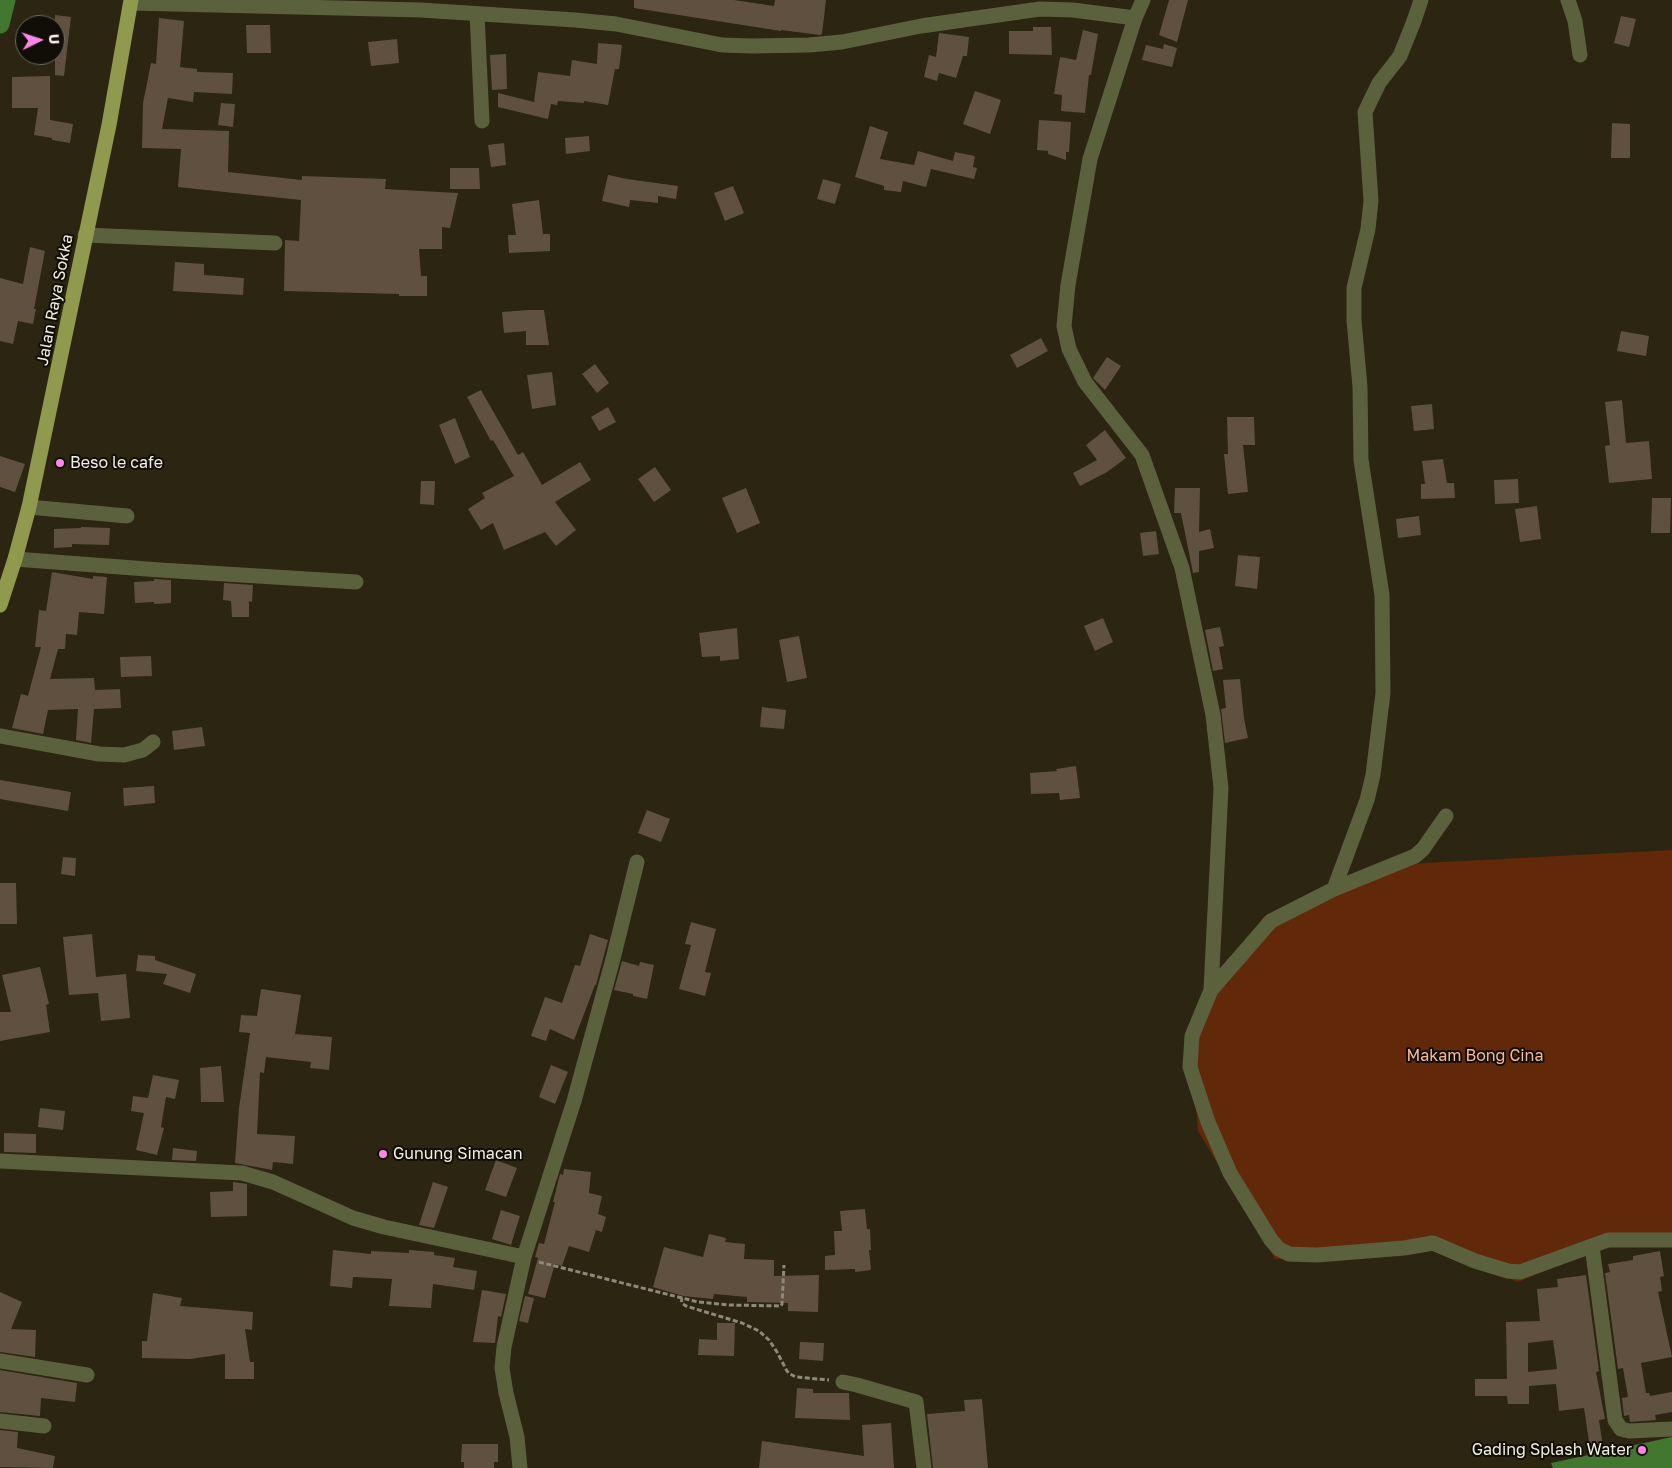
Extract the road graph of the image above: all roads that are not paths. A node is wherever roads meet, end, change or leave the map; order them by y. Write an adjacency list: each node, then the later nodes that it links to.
1 (1143, 0): 6 (street)
2 (1421, 0): 20 (street)
3 (1568, 0): 7 (street)
4 (131, 1): 5 (street); 9 (main road, Jalan Raya Sokka)
5 (478, 14): 6 (street); 8 (street)
6 (1135, 18): 21 (street)
7 (1580, 55)
8 (482, 121)
9 (85, 236): 10 (street); 11 (main road, Jalan Raya Sokka)
10 (275, 243)
11 (29, 508): 12 (street); 13 (main road, Jalan Raya Sokka)
12 (128, 516)
13 (15, 559): 14 (street); 15 (main road, Jalan Raya Sokka)
14 (356, 582)
15 (0, 605)
16 (0, 736): 17 (street)
17 (153, 742)
18 (1446, 816): 20 (street)
19 (637, 862): 25 (street)
20 (1334, 889): 21 (street)
21 (1211, 990): 24 (street)
22 (0, 1161): 25 (street)
23 (1672, 1240): 24 (street)
24 (1592, 1246): 31 (street)
25 (524, 1257): 32 (street)
26 (0, 1361): 27 (street)
27 (87, 1375)
28 (843, 1382): 33 (street)
29 (0, 1421): 30 (street)
30 (44, 1426)
31 (1672, 1429)
32 (520, 1468)
33 (924, 1468)

